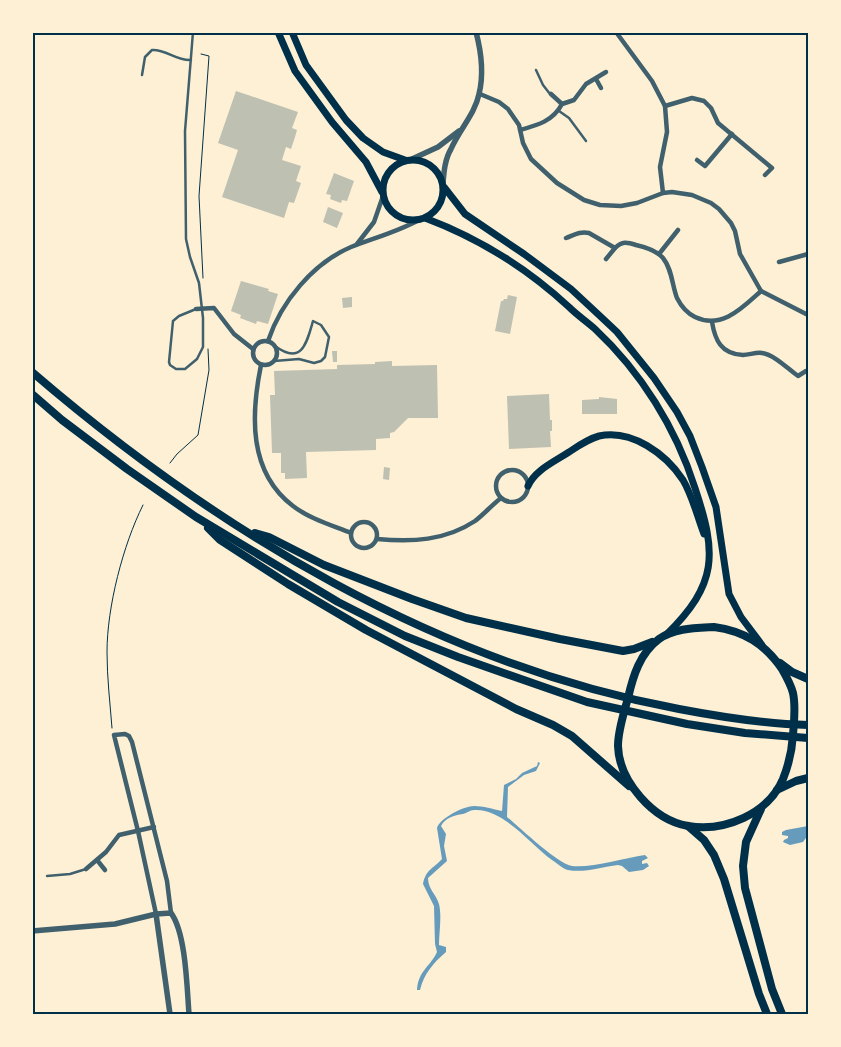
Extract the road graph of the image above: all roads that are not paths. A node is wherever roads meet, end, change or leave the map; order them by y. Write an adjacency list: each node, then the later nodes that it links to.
1 (193, 32): 6 (lane)
2 (278, 32): 26 (main road)
3 (292, 32): 21 (main road)
4 (476, 32): 12 (street)
5 (616, 32): 15 (street)
6 (191, 60): 9 (lane); 37 (lane)
7 (536, 70): 13 (lane)
8 (606, 72): 10 (street)
9 (142, 75)
10 (596, 79): 11 (street); 14 (street)
11 (601, 88)
12 (480, 94): 17 (street); 18 (street)
13 (551, 94): 14 (street)
14 (562, 104): 16 (street)
15 (665, 106): 19 (street); 25 (street)
16 (559, 111): 18 (street); 20 (lane)
17 (461, 130): 21 (street); 24 (street)
18 (520, 130): 25 (street)
19 (732, 134): 22 (street); 23 (street)
20 (586, 141)
21 (408, 160): 24 (main road); 26 (main road)
22 (697, 160)
23 (765, 175)
24 (443, 185): 27 (main road); 56 (main road)
25 (663, 193): 36 (street)
26 (383, 194): 27 (main road); 30 (street)
27 (422, 219): 30 (street); 54 (main road)
28 (678, 230): 32 (street)
29 (566, 238): 31 (street)
30 (356, 245): 40 (street)
31 (615, 248): 32 (street); 34 (street)
32 (659, 254): 39 (street)
33 (808, 254): 35 (street)
34 (606, 259)
35 (779, 262)
36 (762, 291): 38 (street); 39 (street)
37 (196, 308): 42 (street)
38 (808, 315)
39 (712, 322): 45 (street)
40 (268, 340): 41 (street); 42 (street)
41 (275, 346): 43 (street); 43 (lane)
42 (253, 349): 44 (street)
43 (274, 361): 44 (street)
44 (261, 365): 52 (street)
45 (806, 371)
46 (32, 372): 51 (highway)
47 (32, 394): 50 (highway)
48 (528, 486): 49 (street); 49 (street); 54 (main road)
49 (501, 498): 53 (street)
50 (196, 517): 60 (highway); 62 (highway)
51 (244, 529): 55 (highway); 59 (highway)
52 (351, 533): 53 (street); 53 (street)
53 (377, 539)
54 (709, 546): 55 (main road)
55 (662, 638): 56 (highway); 62 (highway)
56 (765, 648): 57 (highway)
57 (775, 659): 58 (highway); 63 (highway)
58 (808, 680)
59 (808, 725)
60 (808, 738)
61 (808, 778): 63 (highway)
62 (634, 790): 65 (highway)
63 (775, 791): 64 (highway)
64 (761, 809): 65 (highway); 78 (highway)
65 (688, 826): 77 (highway)
66 (154, 827): 67 (street); 67 (street); 72 (street)
67 (138, 831): 68 (street); 73 (street)
68 (97, 860): 69 (street); 70 (street)
69 (86, 869): 71 (lane)
70 (105, 870)
71 (47, 876)
72 (171, 913): 73 (street); 76 (street)
73 (156, 914): 74 (street); 75 (street)
74 (32, 931)
75 (170, 1014)
76 (189, 1014)
77 (767, 1014)
78 (782, 1014)

